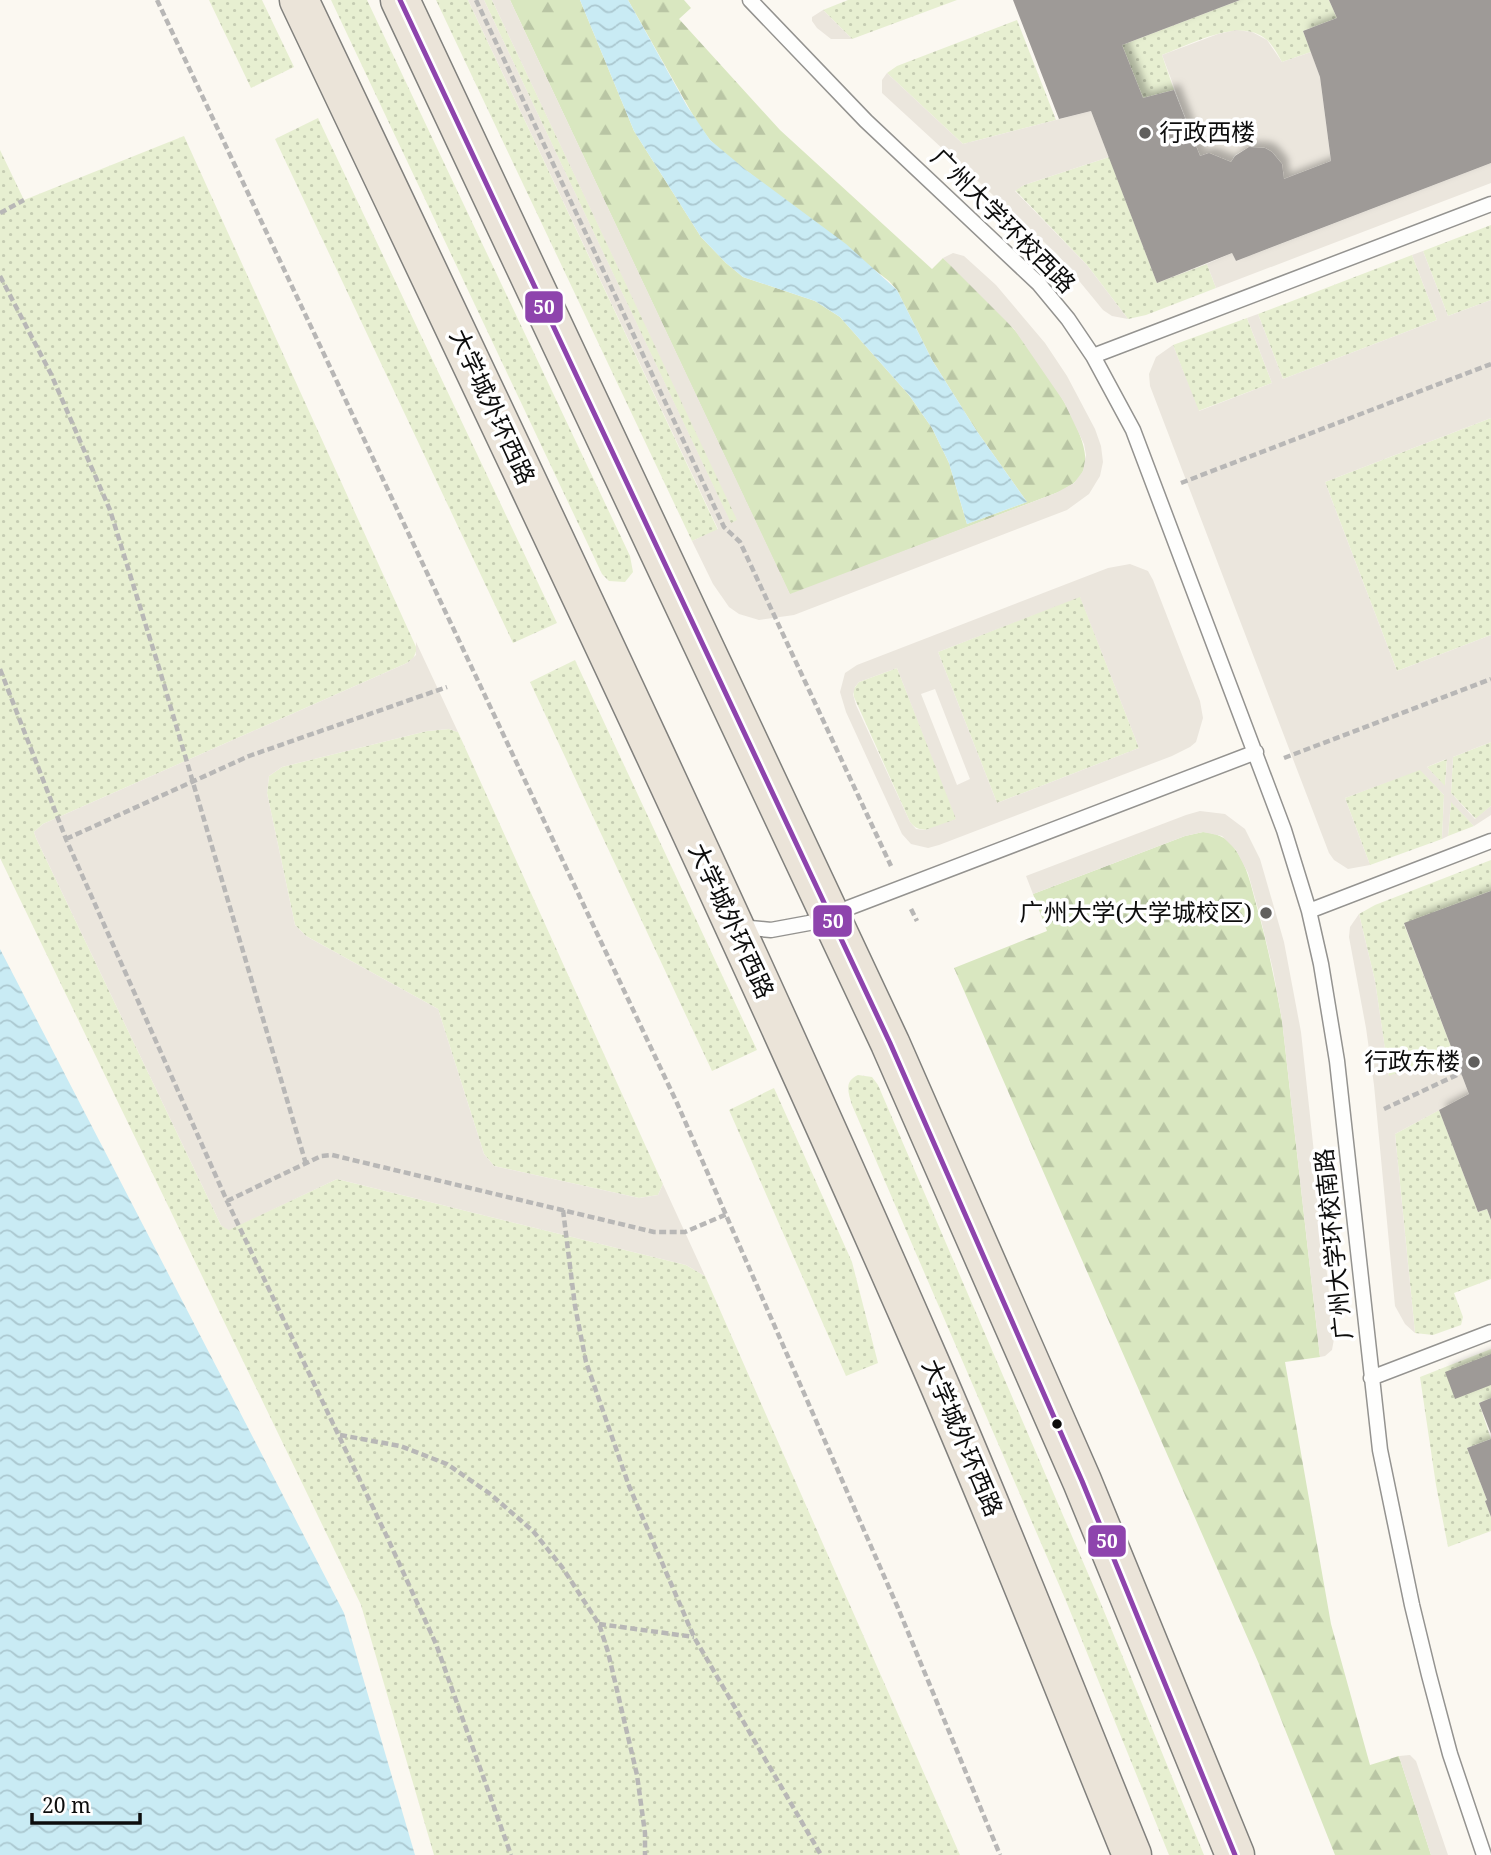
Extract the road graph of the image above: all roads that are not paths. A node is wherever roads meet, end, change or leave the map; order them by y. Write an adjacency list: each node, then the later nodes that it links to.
1 (299, 0): 11 (main road, 大学城外环西路)
2 (400, 0): 10 (main road)
3 (750, 0): 5 (lane, 广州大学环校西路)
4 (1491, 204): 5 (lane)
5 (1093, 356): 6 (lane, 广州大学环校西路)
6 (1210, 634): 7 (lane, 广州大学环校南路)
7 (1258, 760): 9 (lane, 广州大学环校南路); 10 (lane)
8 (1491, 841): 9 (lane)
9 (1309, 911): 13 (lane, 广州大学环校南路)
10 (830, 915): 11 (lane); 15 (main road)
11 (734, 926): 14 (main road, 大学城外环西路)
12 (1491, 1332): 13 (lane)
13 (1371, 1378): 16 (lane, 广州大学环校南路)
14 (1132, 1855)
15 (1235, 1855)
16 (1484, 1855)

